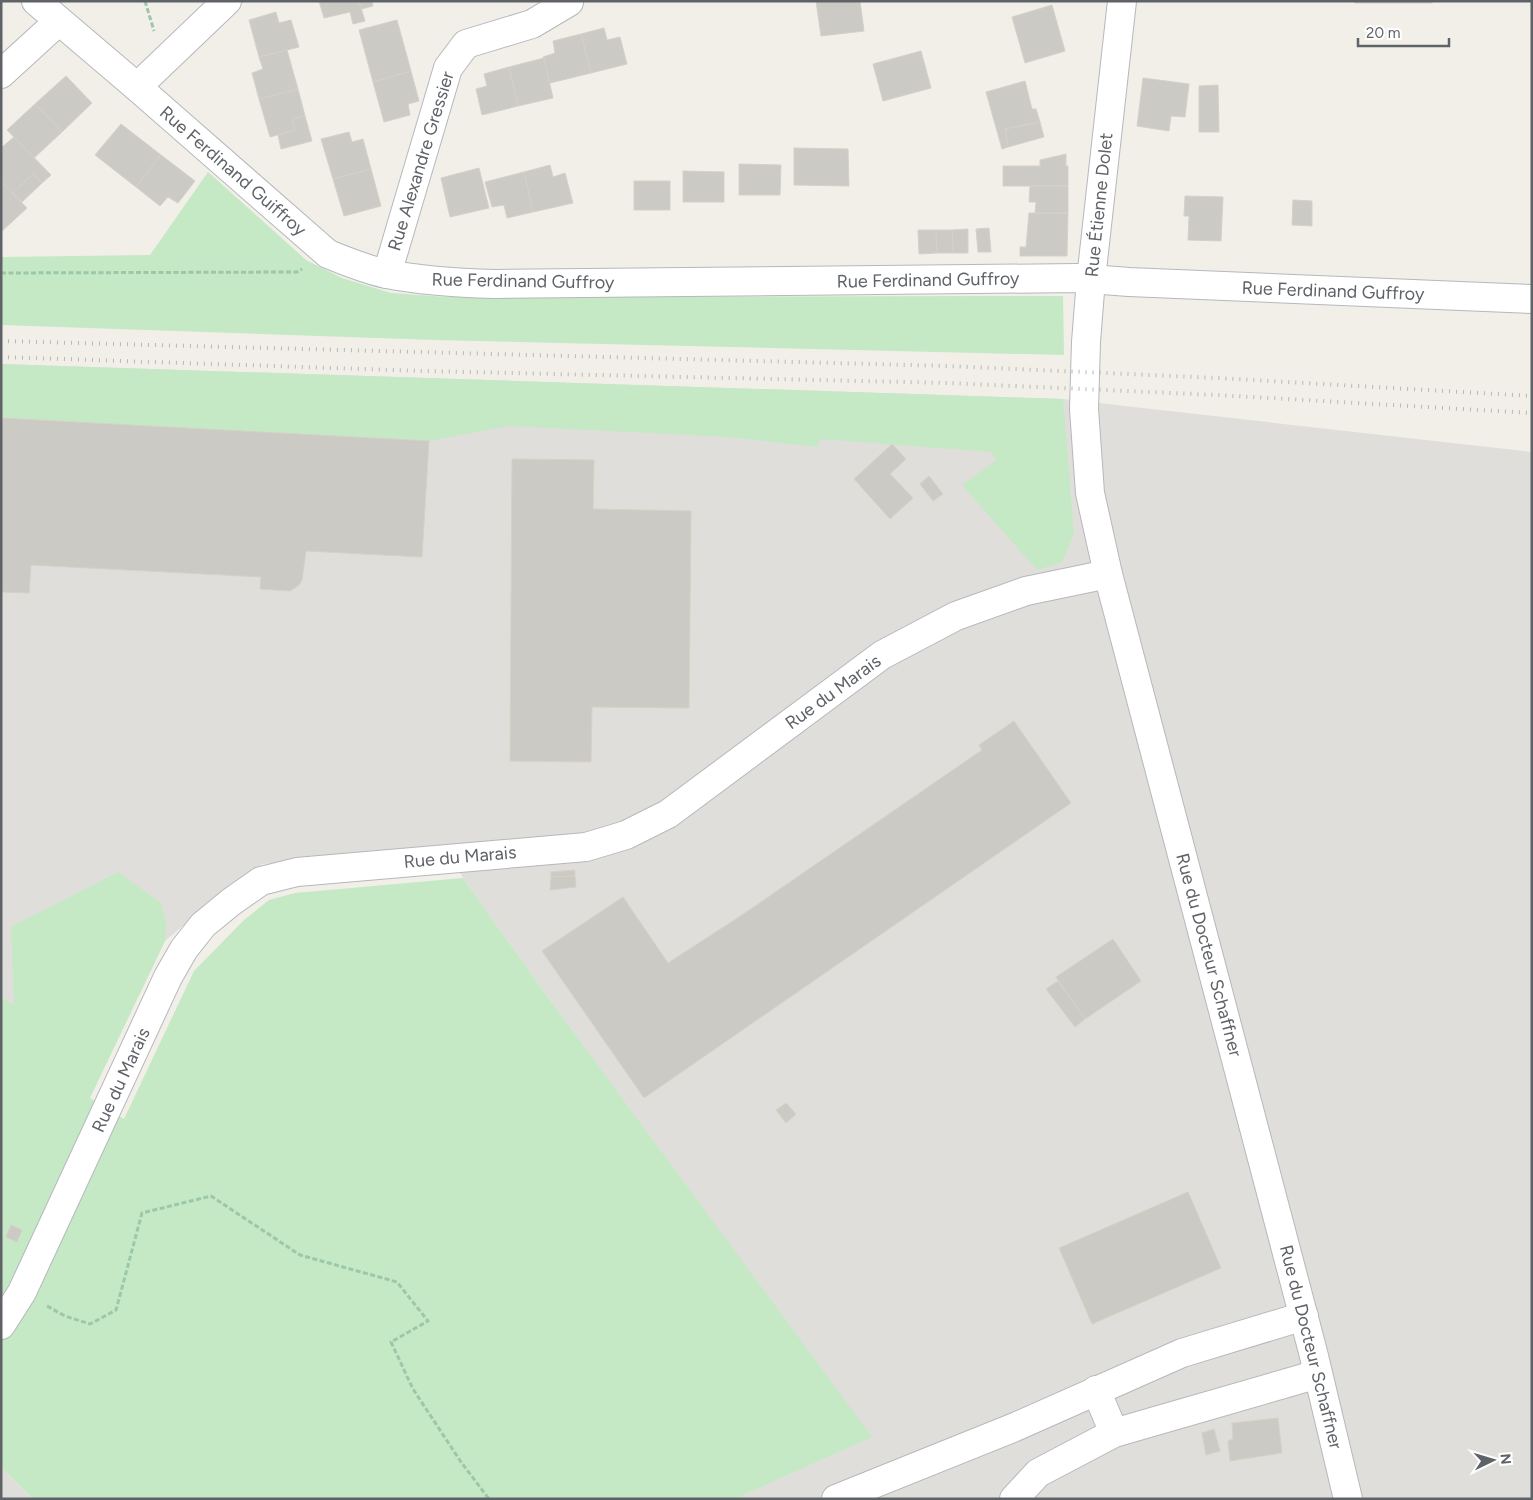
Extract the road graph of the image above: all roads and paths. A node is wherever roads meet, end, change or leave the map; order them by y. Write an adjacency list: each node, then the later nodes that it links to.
1 (36, 1): 5 (street, Rue Ferdinand Guiffroy)
2 (227, 1): 7 (street)
3 (1122, 1): 11 (street, Rue Étienne Dolet)
4 (569, 2): 10 (street, Rue Alexandre Gressier)
5 (59, 21): 6 (street); 7 (street, Rue Ferdinand Guiffroy)
6 (1, 74)
7 (137, 87): 8 (street, Rue Ferdinand Guiffroy)
8 (328, 254): 9 (path); 10 (street, Rue Ferdinand Guffroy)
9 (1, 274)
10 (387, 274): 11 (street, Rue Ferdinand Guffroy)
11 (1091, 279): 12 (street, Rue Ferdinand Guffroy); 13 (street, Rue Étienne Dolet)
12 (1532, 299)
13 (1084, 409): 14 (street, Rue du Docteur Schaffner)
14 (1108, 574): 15 (street, Rue du Marais); 16 (street, Rue du Docteur Schaffner)
15 (22, 1292): 17 (street, Rue du Marais); 21 (path)
16 (1304, 1316): 18 (street, Rue du Docteur Schaffner); 19 (street)
17 (1, 1325)
18 (1318, 1374): 20 (street); 24 (street, Rue du Docteur Schaffner)
19 (1096, 1390): 20 (street); 22 (street)
20 (1114, 1433): 23 (street)
21 (489, 1499)
22 (836, 1499)
23 (1014, 1499)
24 (1348, 1499)

